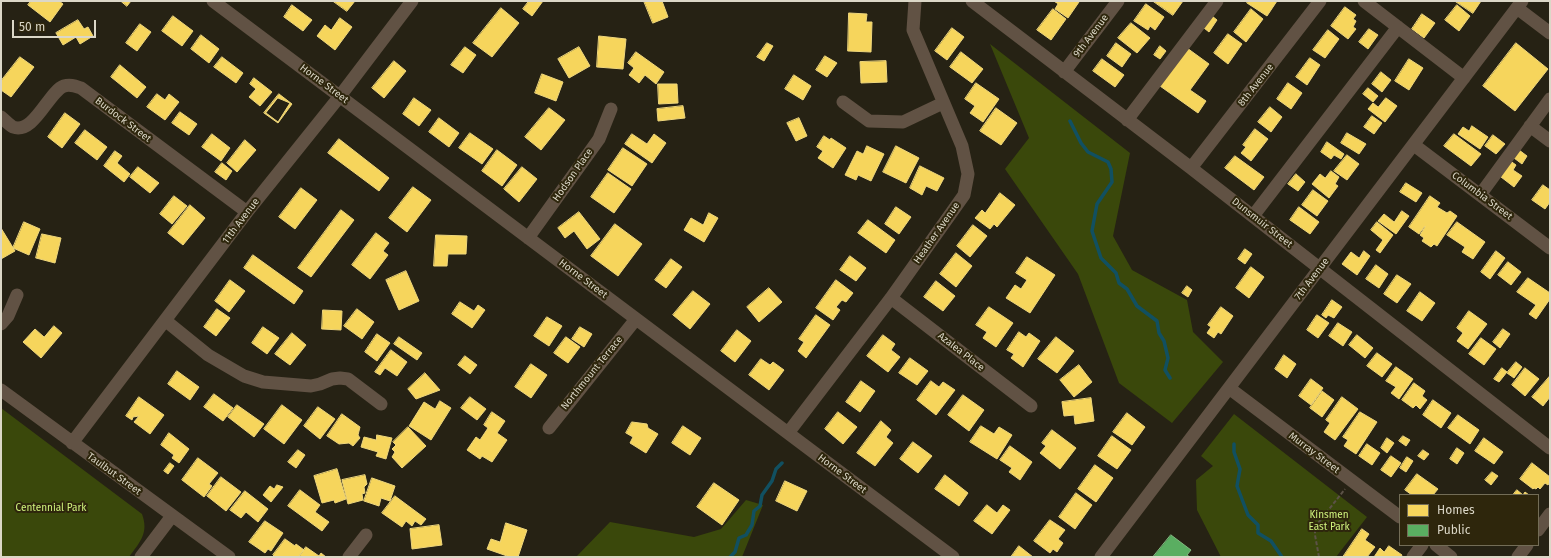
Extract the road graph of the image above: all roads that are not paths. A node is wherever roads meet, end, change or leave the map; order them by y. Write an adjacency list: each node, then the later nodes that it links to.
1 (213, 1): 14 (street, Horne Street)
2 (412, 1): 14 (street, 11th Avenue)
3 (915, 1): 17 (street, Heather Avenue)
4 (1118, 1): 12 (street, 9th Avenue)
5 (1217, 1): 20 (street)
6 (1320, 1): 24 (street, 8th Avenue)
7 (1364, 1): 10 (street)
8 (977, 3): 12 (street, Dunsmuir Street)
9 (1520, 4): 11 (street); 13 (street, 7th Avenue)
10 (1398, 27): 13 (street); 27 (street)
11 (1550, 33)
12 (1064, 72): 20 (street, Dunsmuir Street)
13 (1464, 78): 23 (street, 7th Avenue)
14 (340, 96): 26 (street, 11th Avenue); 28 (street, Horne Street)
15 (1550, 99): 21 (street)
16 (843, 102): 17 (street)
17 (943, 103): 32 (street, Heather Avenue)
18 (611, 109): 28 (street, Hodson Place)
19 (1, 117): 26 (street, Burdock Street)
20 (1127, 120): 24 (street, Dunsmuir Street)
21 (1530, 126): 22 (street); 25 (street)
22 (1550, 141)
23 (1414, 145): 25 (street, Columbia Street); 30 (street, 7th Avenue)
24 (1191, 168): 27 (street, Dunsmuir Street)
25 (1480, 195): 29 (street, Columbia Street)
26 (247, 212): 34 (street, 11th Avenue)
27 (1252, 216): 30 (street, Dunsmuir Street)
28 (528, 238): 33 (street, Horne Street)
29 (1550, 248)
30 (1320, 268): 36 (street, 7th Avenue); 43 (street, Dunsmuir Street)
31 (17, 295): 35 (street)
32 (891, 298): 39 (street, Azalea Place); 41 (street, Heather Avenue)
33 (636, 319): 40 (street, Northmount Terrace); 41 (street, Horne Street)
34 (166, 321): 38 (street); 42 (street, 11th Avenue)
35 (1, 324)
36 (1229, 388): 46 (street, Murray Street); 56 (street, 7th Avenue)
37 (1, 390): 42 (street, Taulbut Street)
38 (381, 404)
39 (1031, 406)
40 (549, 428)
41 (788, 433): 55 (street, Horne Street)
42 (72, 443): 45 (street, Taulbut Street)
43 (1550, 448)
44 (1550, 514): 47 (street)
45 (172, 516): 52 (street); 53 (street, Taulbut Street)
46 (1399, 516)
47 (1539, 529)
48 (366, 535): 54 (street)
49 (1421, 546): 57 (street)
50 (1437, 546): 58 (street)
51 (1526, 546): 59 (street)
52 (141, 557)
53 (229, 557)
54 (349, 557)
55 (953, 557)
56 (1101, 557)
57 (1413, 557)
58 (1451, 557)
59 (1518, 557)

